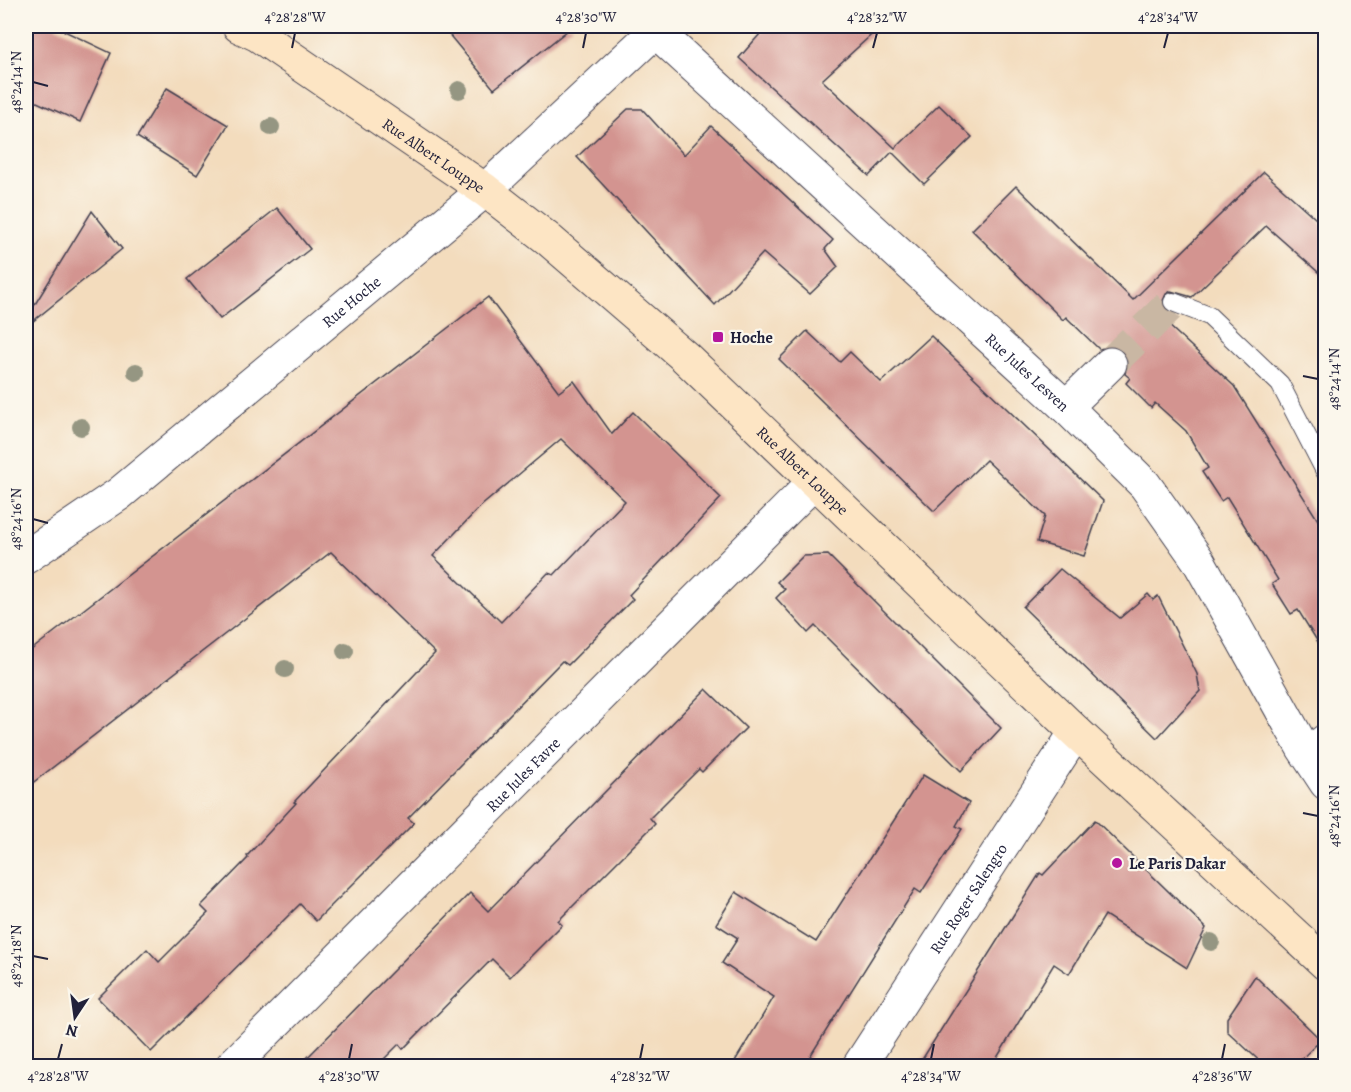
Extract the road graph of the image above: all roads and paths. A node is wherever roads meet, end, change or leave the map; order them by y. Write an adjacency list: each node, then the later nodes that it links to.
1 (239, 26): 3 (main road, Rue Albert Louppe)
2 (656, 27): 3 (street, Rue Hoche); 6 (street, Rue Jules Lesven)
3 (485, 190): 8 (main road, Rue Albert Louppe); 9 (street, Rue Hoche)
4 (1173, 302): 7 (lane)
5 (1110, 364): 6 (street)
6 (1066, 408): 11 (street, Rue Jules Lesven)
7 (1326, 473)
8 (814, 482): 10 (main road, Rue Albert Louppe); 14 (street, Rue Jules Favre)
9 (26, 557)
10 (1076, 732): 13 (main road, Rue Albert Louppe); 15 (street, Rue Roger Salengro)
11 (1314, 739): 12 (street, Rue Jules Lesven)
12 (1326, 783)
13 (1326, 964)
14 (232, 1066)
15 (859, 1066)

